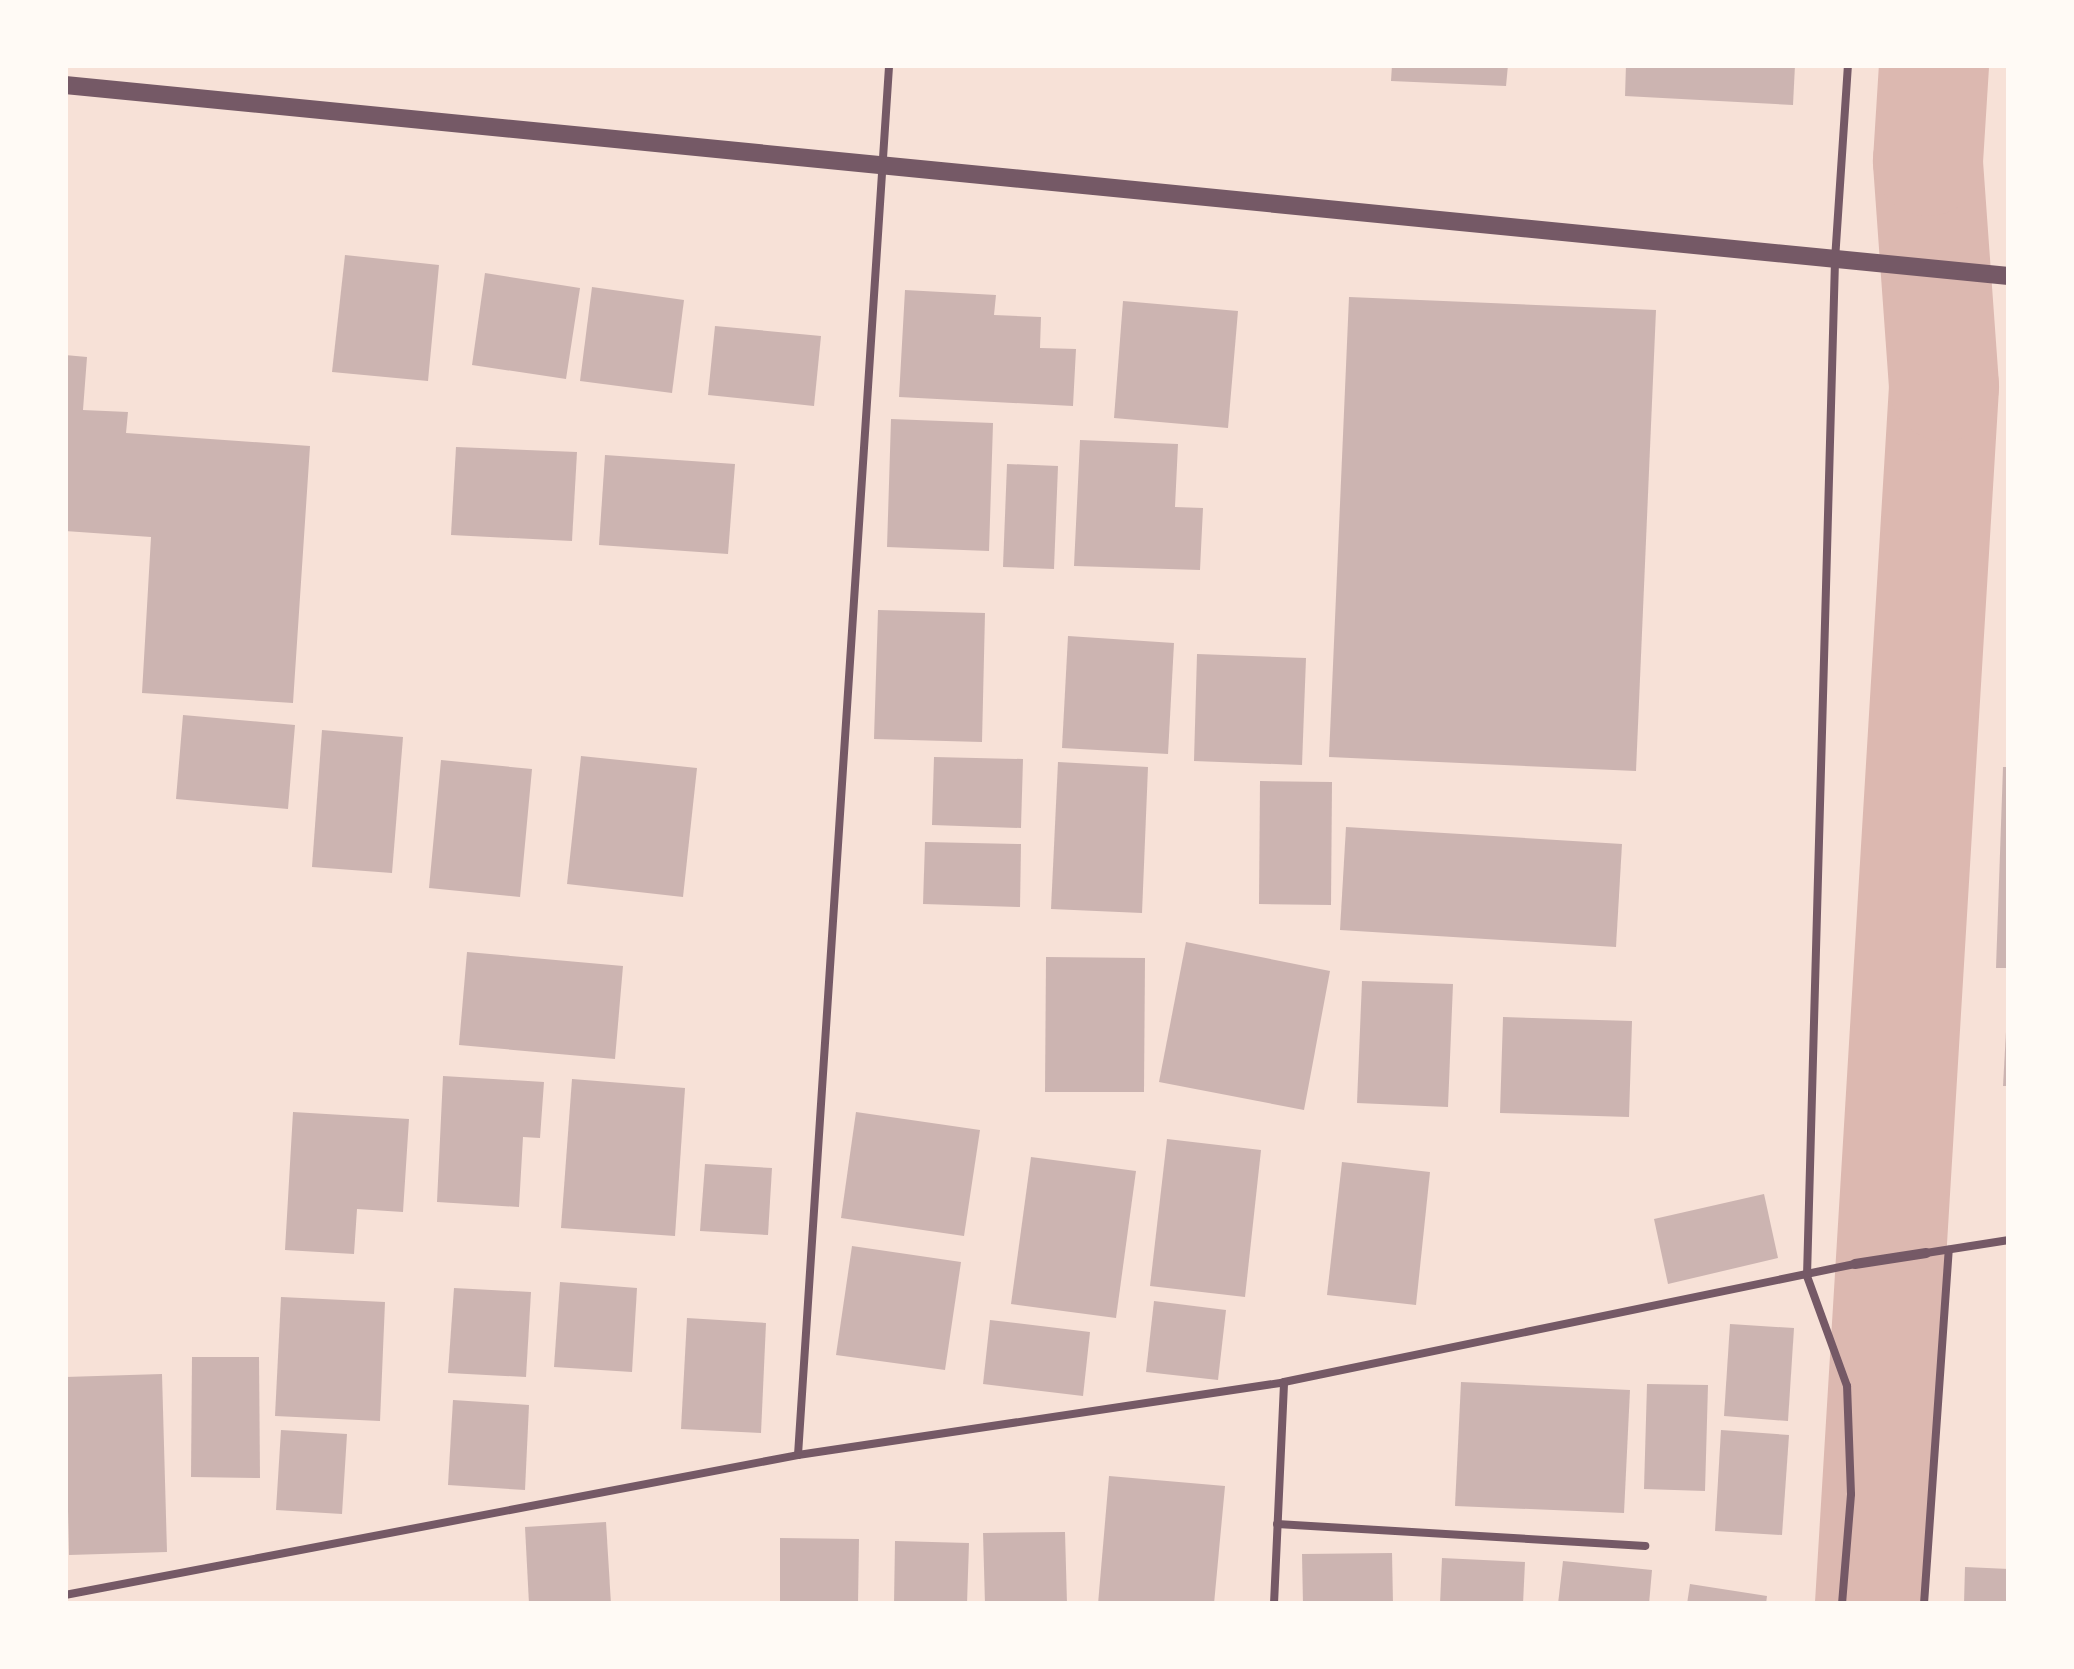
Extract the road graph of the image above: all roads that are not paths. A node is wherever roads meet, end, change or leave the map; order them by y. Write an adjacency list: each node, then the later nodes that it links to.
1 (889, 65): 4 (lane)
2 (1848, 65): 5 (lane)
3 (65, 85): 4 (street)
4 (884, 165): 5 (street); 13 (lane)
5 (1835, 260): 6 (street); 11 (lane)
6 (2009, 276)
7 (2009, 1240): 8 (lane)
8 (1949, 1250): 9 (lane); 19 (lane)
9 (1926, 1253): 10 (street)
10 (1855, 1264): 11 (lane)
11 (1807, 1276): 12 (lane); 18 (lane)
12 (1284, 1382): 13 (lane); 14 (lane)
13 (798, 1454): 16 (lane)
14 (1278, 1524): 15 (lane); 17 (lane)
15 (1645, 1546)
16 (65, 1594)
17 (1274, 1604)
18 (1842, 1604)
19 (1924, 1604)

